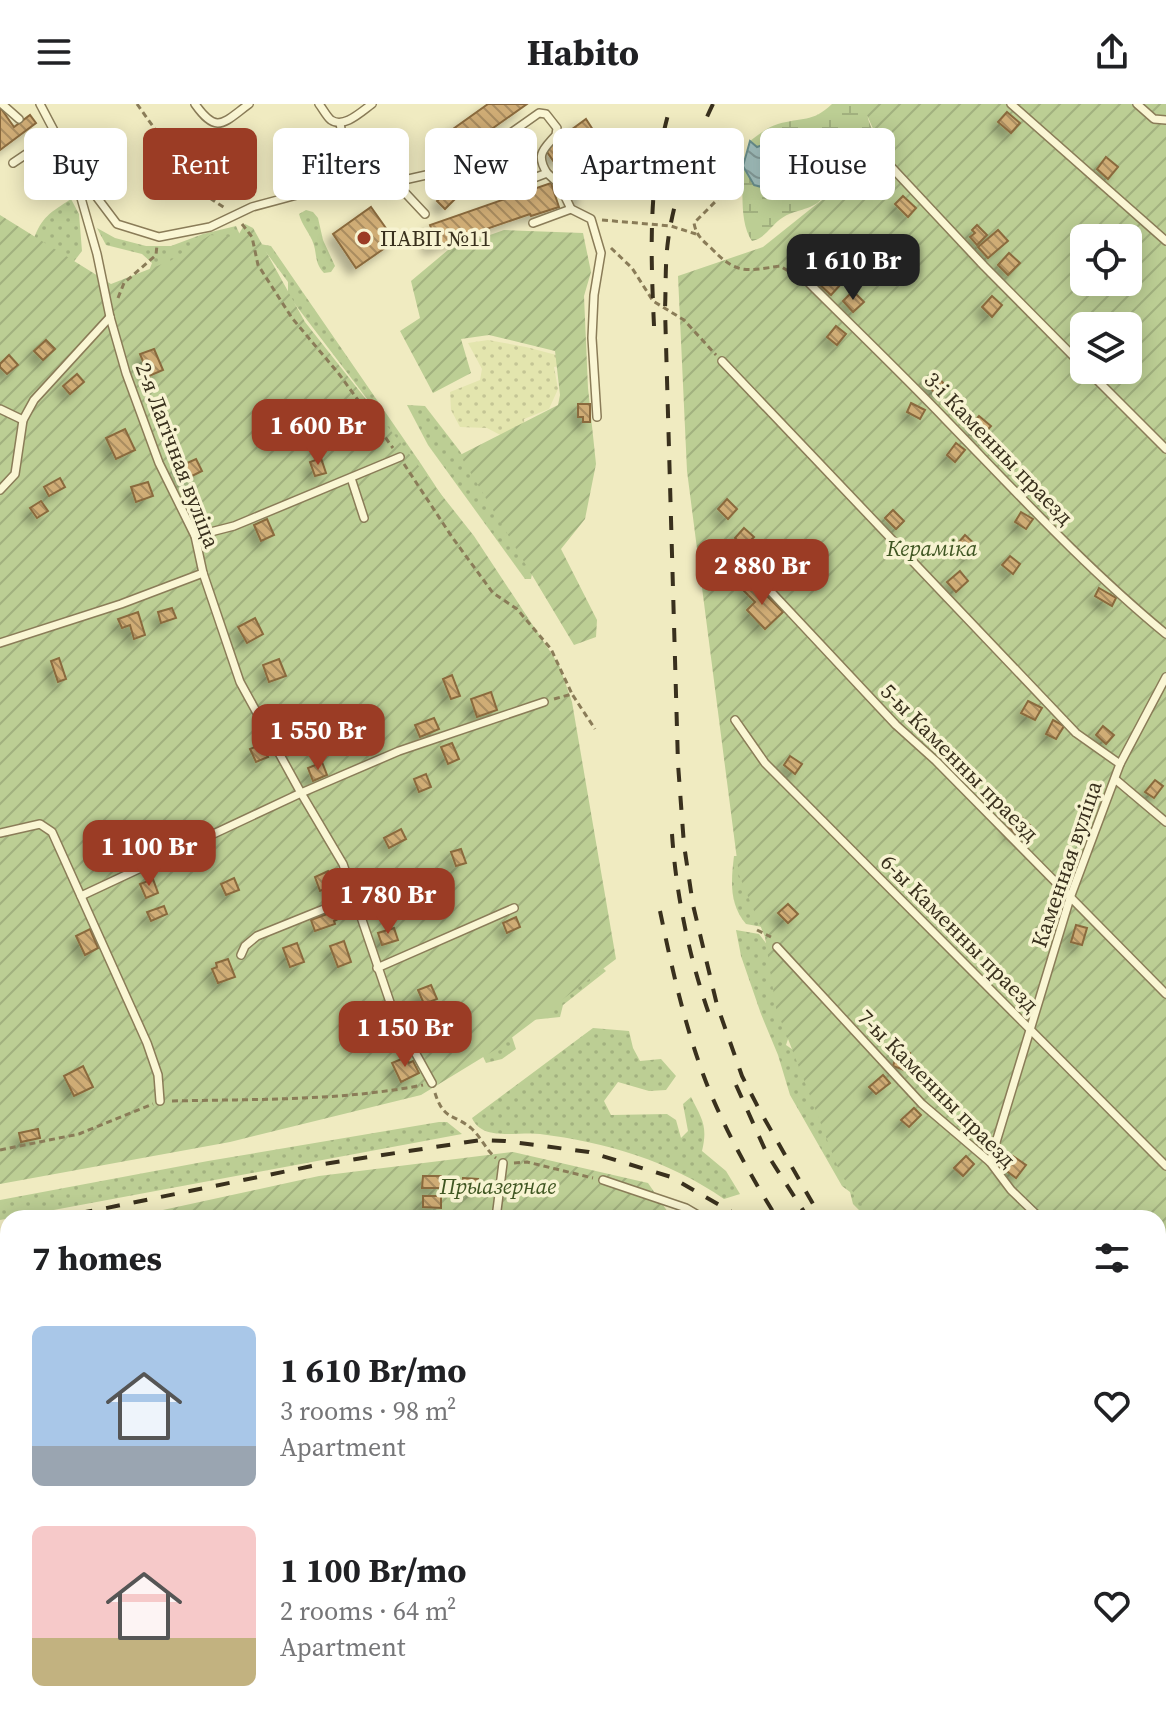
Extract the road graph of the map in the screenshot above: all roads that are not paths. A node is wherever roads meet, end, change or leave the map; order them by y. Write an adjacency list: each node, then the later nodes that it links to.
1 (2, 104): 11 (lane)
2 (40, 104): 14 (lane)
3 (195, 104): 10 (lane)
4 (229, 104): 10 (lane)
5 (249, 104): 10 (lane)
6 (319, 104): 13 (lane)
7 (372, 104): 13 (lane)
8 (1011, 104): 29 (lane)
9 (1137, 104): 12 (lane)
10 (235, 114)
11 (19, 119)
12 (1166, 120)
13 (340, 123): 15 (lane)
14 (53, 128)
15 (341, 128)
16 (517, 128): 20 (lane)
17 (24, 156): 18 (lane)
18 (13, 163)
19 (895, 171): 32 (lane)
20 (547, 173): 21 (lane); 26 (lane)
21 (537, 177)
22 (409, 197): 27 (lane)
23 (82, 200): 31 (lane, 2-я Лагічная вуліца)
24 (99, 200): 25 (lane)
25 (279, 200)
26 (571, 209): 28 (lane); 36 (lane)
27 (425, 214)
28 (533, 223)
29 (1166, 241)
30 (809, 283): 46 (lane, 3-і Каменны праезд)
31 (110, 317): 37 (lane); 43 (lane, 2-я Лагічная вуліца)
32 (1070, 352)
33 (722, 361): 51 (lane)
34 (1102, 384): 38 (lane)
35 (0, 409): 37 (lane)
36 (597, 417)
37 (23, 420): 41 (lane)
38 (1166, 449)
39 (400, 457): 40 (lane)
40 (351, 478): 42 (lane); 43 (lane)
41 (0, 490)
42 (364, 518)
43 (195, 536): 45 (lane, 2-я Лагічная вуліца)
44 (732, 550): 58 (lane, 5-ы Каменны праезд)
45 (203, 573): 47 (lane); 53 (lane, 2-я Лагічная вуліца)
46 (1166, 634)
47 (0, 643)
48 (1166, 677): 51 (lane, Каменная вуліца)
49 (544, 702): 53 (lane)
50 (735, 720): 64 (lane, 6-ы Каменны праезд)
51 (1120, 764): 52 (lane, Каменная вуліца)
52 (1115, 779): 54 (lane); 58 (lane, Каменная вуліца)
53 (301, 793): 56 (lane); 57 (lane, 2-я Лагічная вуліца)
54 (1166, 822)
55 (0, 833): 56 (lane)
56 (81, 896): 66 (lane)
57 (354, 897): 61 (lane); 62 (lane, 2-я Лагічная вуліца)
58 (1070, 898): 63 (lane, 5-ы Каменны праезд); 64 (lane, Каменная вуліца)
59 (514, 908): 62 (lane)
60 (777, 947): 67 (lane, 7-ы Каменны праезд)
61 (241, 955)
62 (377, 968): 65 (lane, 2-я Лагічная вуліца)
63 (1166, 994)
64 (1030, 1029): 67 (lane, Каменная вуліца); 69 (lane, 6-ы Каменны праезд)
65 (432, 1083)
66 (160, 1101)
67 (990, 1162): 73 (lane, 7-ы Каменны праезд)
68 (503, 1163): 71 (lane)
69 (1166, 1166)
70 (603, 1180): 72 (lane)
71 (497, 1210)
72 (689, 1210)
73 (1032, 1210)

